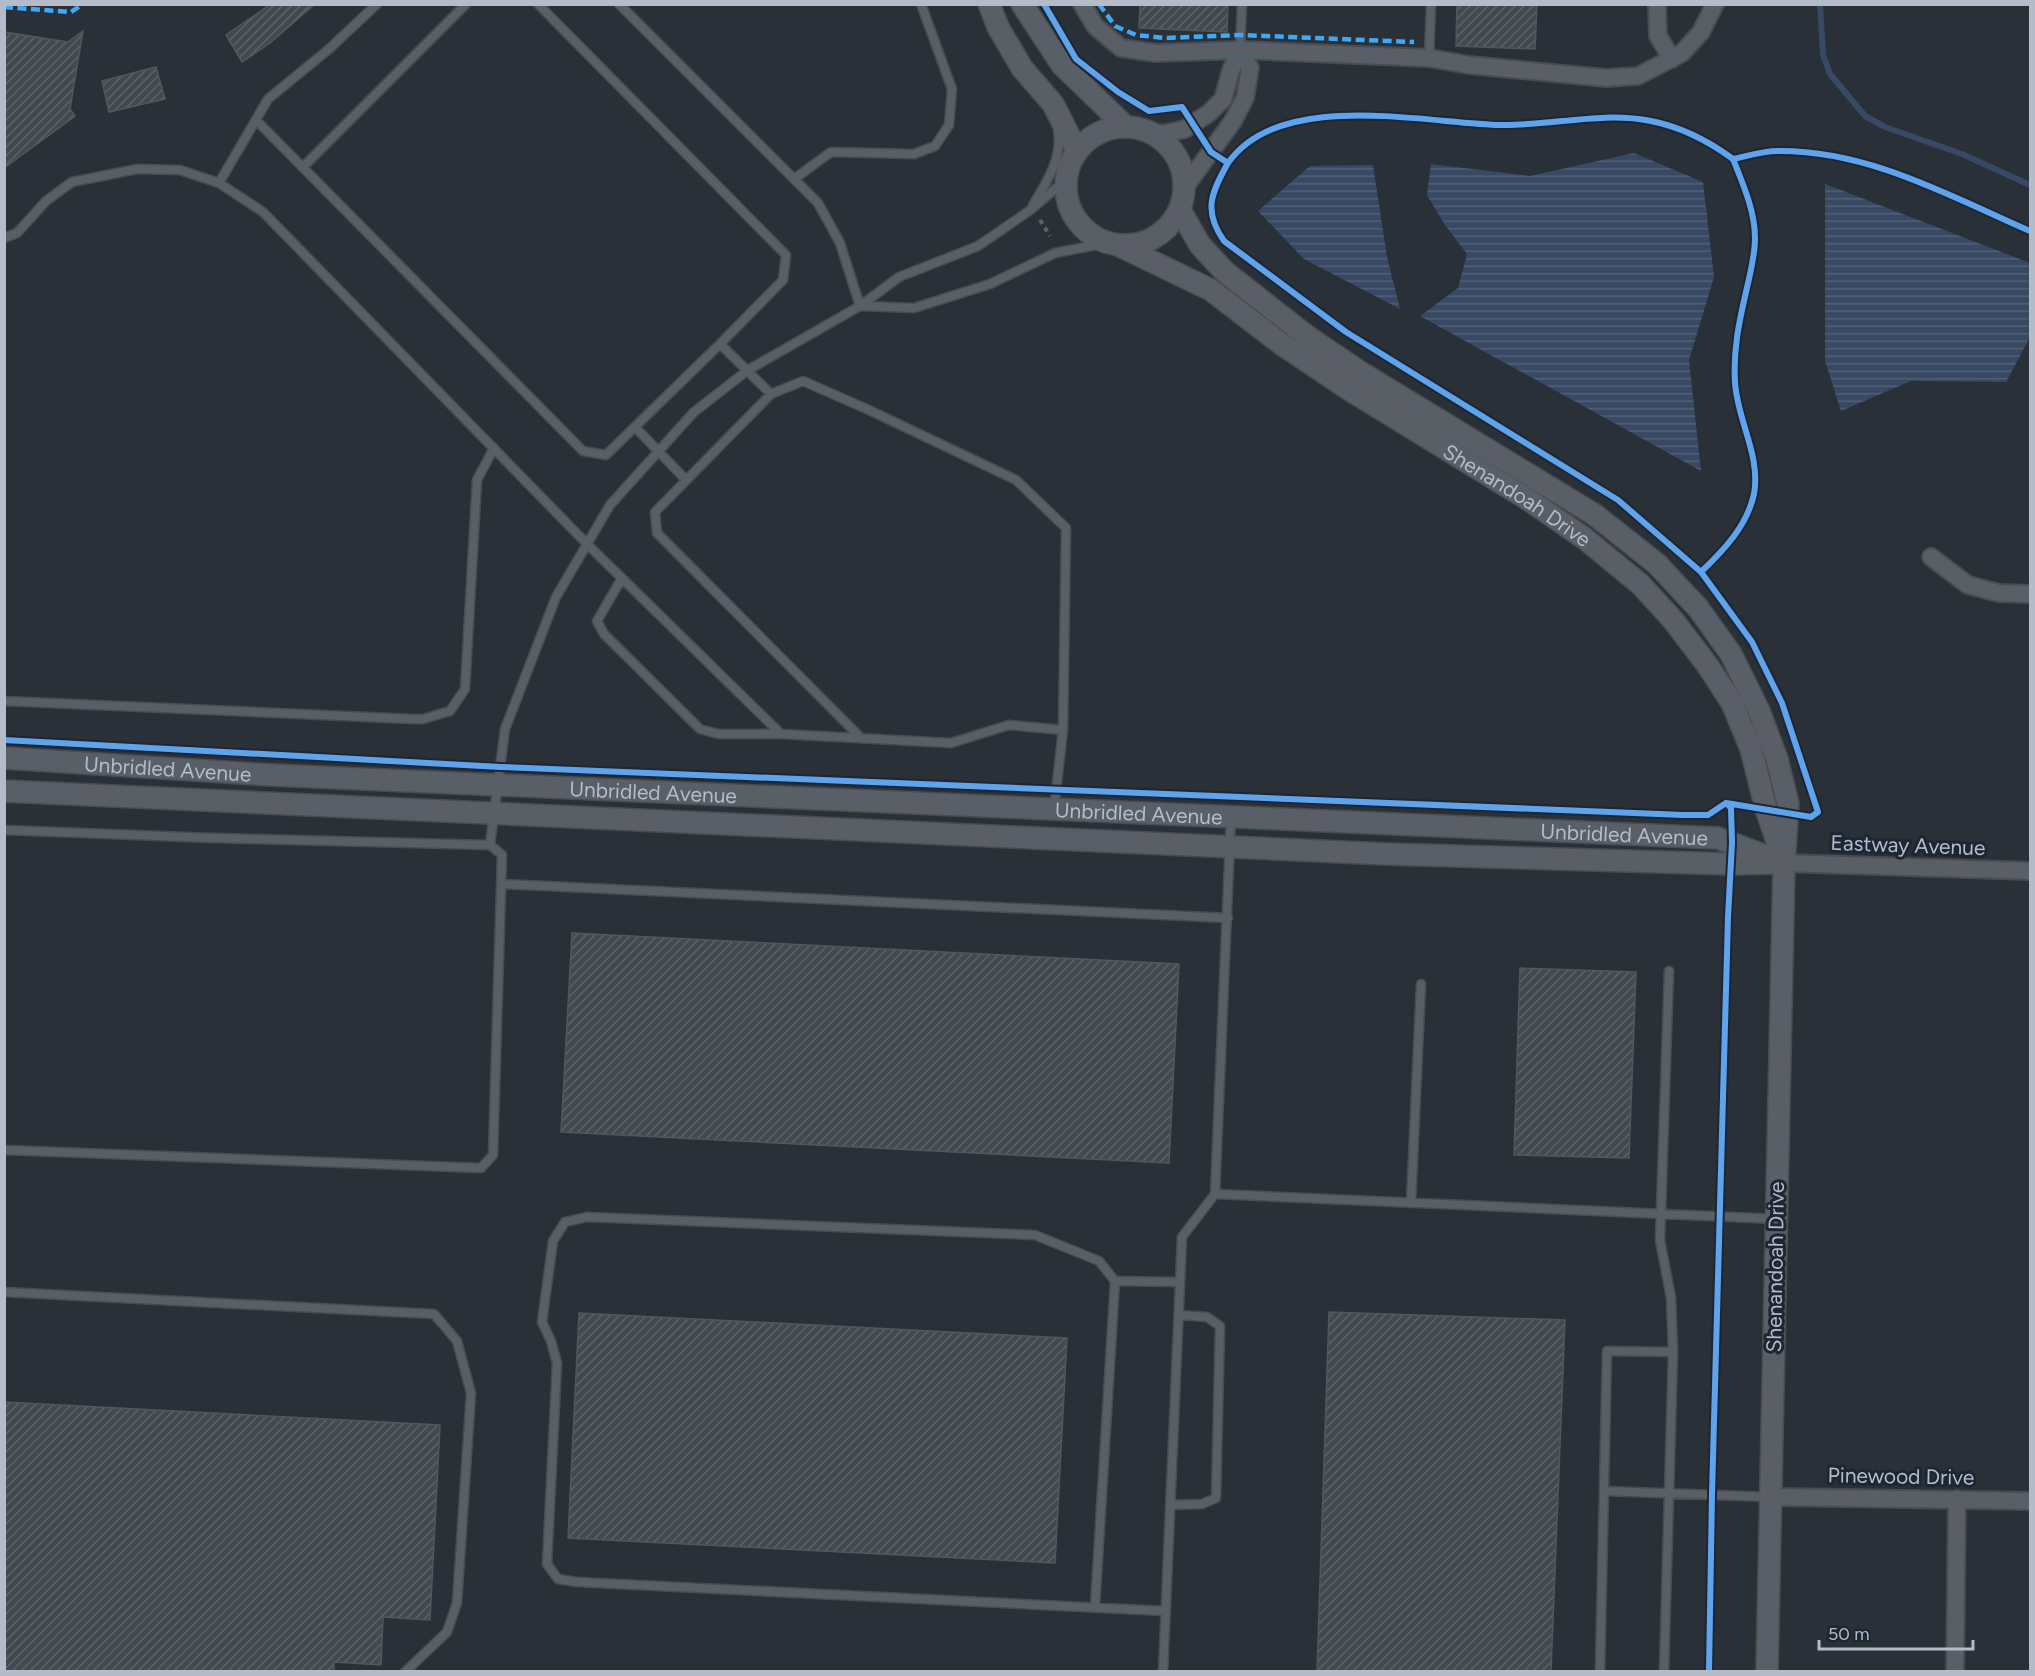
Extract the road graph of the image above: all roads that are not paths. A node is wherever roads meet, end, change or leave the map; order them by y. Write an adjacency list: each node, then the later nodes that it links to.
1 (376, 4): 20 (lane)
2 (466, 4): 24 (lane)
3 (538, 4): 34 (lane)
4 (619, 4): 26 (lane)
5 (921, 4): 26 (lane)
6 (989, 4): 18 (street)
7 (1022, 4): 21 (street)
8 (1082, 4): 14 (street)
9 (1242, 4): 14 (lane)
10 (1431, 4): 15 (lane)
11 (1649, 4): 13 (lane)
12 (1715, 4): 16 (street)
13 (1657, 5): 16 (street)
14 (1240, 50): 15 (street); 17 (street); 19 (street)
15 (1429, 58): 16 (street)
16 (1672, 59)
17 (1222, 99): 19 (lane); 22 (street)
18 (1053, 104): 23 (street); 30 (lane)
19 (1240, 108): 28 (street)
20 (256, 120): 24 (lane); 27 (lane)
21 (1126, 127): 22 (street); 23 (street)
22 (1150, 132): 28 (street)
23 (1077, 151): 25 (street)
24 (303, 167): 37 (lane)
25 (1066, 178): 30 (lane); 32 (street)
26 (794, 179): 33 (lane)
27 (219, 183): 31 (lane); 38 (lane)
28 (1185, 187): 29 (street)
29 (1180, 210): 32 (street); 58 (street, Shenandoah Drive)
30 (1029, 211): 33 (lane)
31 (4, 238)
32 (1113, 244): 33 (lane); 58 (street, Shenandoah Drive)
33 (860, 306): 35 (lane)
34 (720, 344): 35 (lane); 37 (lane)
35 (748, 370): 36 (lane); 39 (lane)
36 (771, 394): 40 (lane); 46 (lane)
37 (635, 427): 39 (lane)
38 (494, 448): 41 (lane); 45 (lane)
39 (658, 452): 40 (lane); 41 (lane)
40 (687, 480): 48 (lane)
41 (587, 544): 43 (lane); 50 (lane)
42 (1931, 556): 44 (street)
43 (622, 578): 47 (lane); 47 (lane)
44 (2031, 594)
45 (4, 701)
46 (1064, 730): 48 (lane); 52 (lane)
47 (781, 734): 48 (lane)
48 (861, 738)
49 (4, 758): 50 (street, Unbridled Avenue)
50 (499, 786): 52 (street, Unbridled Avenue); 53 (lane)
51 (4, 791): 53 (street, Unbridled Avenue)
52 (1054, 809): 54 (street, Unbridled Avenue)
53 (495, 814): 56 (lane); 57 (street, Unbridled Avenue)
54 (1231, 817): 57 (lane); 58 (street, Unbridled Avenue)
55 (4, 830): 56 (lane)
56 (490, 845): 60 (lane)
57 (1230, 847): 58 (street, Unbridled Avenue); 61 (lane)
58 (1784, 863): 59 (street, Eastway Avenue); 68 (street, Shenandoah Drive)
59 (2031, 872)
60 (501, 884): 61 (lane); 64 (lane)
61 (1228, 918): 65 (lane)
62 (1669, 971): 67 (lane)
63 (1421, 984): 66 (lane)
64 (4, 1150)
65 (1215, 1194): 66 (lane); 70 (lane)
66 (1411, 1203): 67 (lane)
67 (1661, 1214): 68 (lane); 73 (lane)
68 (1776, 1219): 76 (street, Shenandoah Drive)
69 (1115, 1281): 70 (lane); 80 (lane); 80 (lane)
70 (1180, 1282): 72 (lane)
71 (4, 1292): 82 (lane)
72 (1179, 1315): 79 (lane); 79 (lane)
73 (1673, 1352): 74 (lane); 75 (lane)
74 (1604, 1491): 75 (lane); 84 (lane)
75 (1669, 1494): 76 (lane); 85 (lane)
76 (1770, 1497): 77 (street, Pinewood Drive); 86 (street, Shenandoah Drive)
77 (1957, 1499): 78 (street, Pinewood Drive); 87 (street)
78 (2031, 1501)
79 (1170, 1505): 81 (lane)
80 (1095, 1607): 81 (lane)
81 (1166, 1611): 83 (lane)
82 (405, 1671)
83 (1163, 1671)
84 (1600, 1671)
85 (1664, 1671)
86 (1767, 1671)
87 (1955, 1671)

